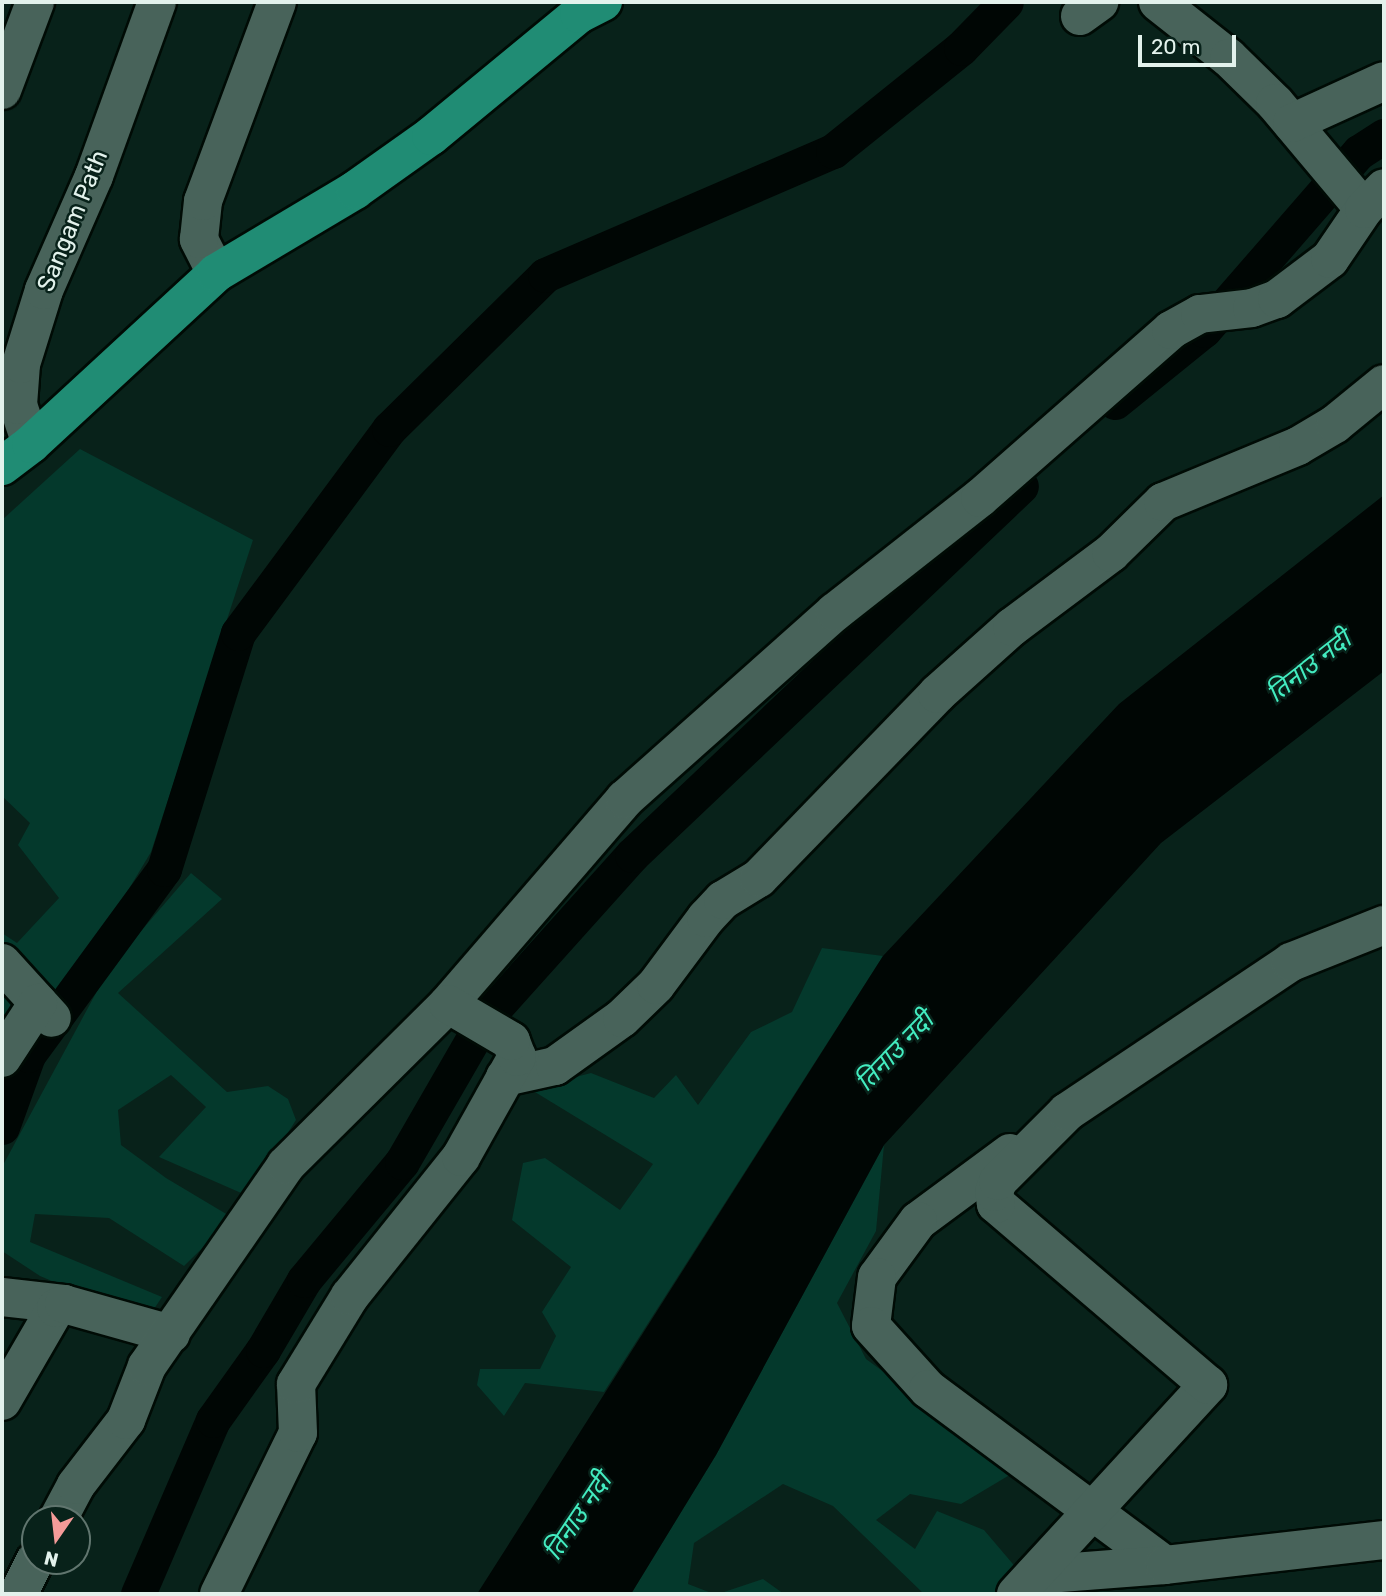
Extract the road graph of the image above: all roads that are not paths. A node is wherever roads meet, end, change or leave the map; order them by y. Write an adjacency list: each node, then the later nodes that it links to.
1 (35, 2): 7 (street)
2 (156, 2): 12 (street, Sangam Path)
3 (277, 2): 10 (street)
4 (603, 2): 10 (main road)
5 (1158, 2): 8 (street)
6 (1384, 81): 8 (street)
7 (2, 90)
8 (1292, 123): 9 (street)
9 (1367, 197): 15 (street)
10 (216, 273): 12 (main road)
11 (1384, 384): 17 (street)
12 (16, 455)
13 (1384, 925): 18 (street)
14 (2, 963): 16 (street)
15 (448, 1004): 17 (street); 21 (street)
16 (2, 1058)
17 (511, 1067): 30 (street)
18 (1067, 1112): 24 (street); 24 (street)
19 (2, 1297): 20 (street)
20 (64, 1304): 21 (street); 22 (street)
21 (171, 1334): 23 (street)
22 (2, 1401)
23 (65, 1505)
24 (1092, 1512): 26 (street); 28 (street)
25 (1384, 1540): 26 (street)
26 (1166, 1565): 28 (street)
27 (28, 1575): 29 (street)
28 (1025, 1585)
29 (18, 1594)
30 (219, 1594)

